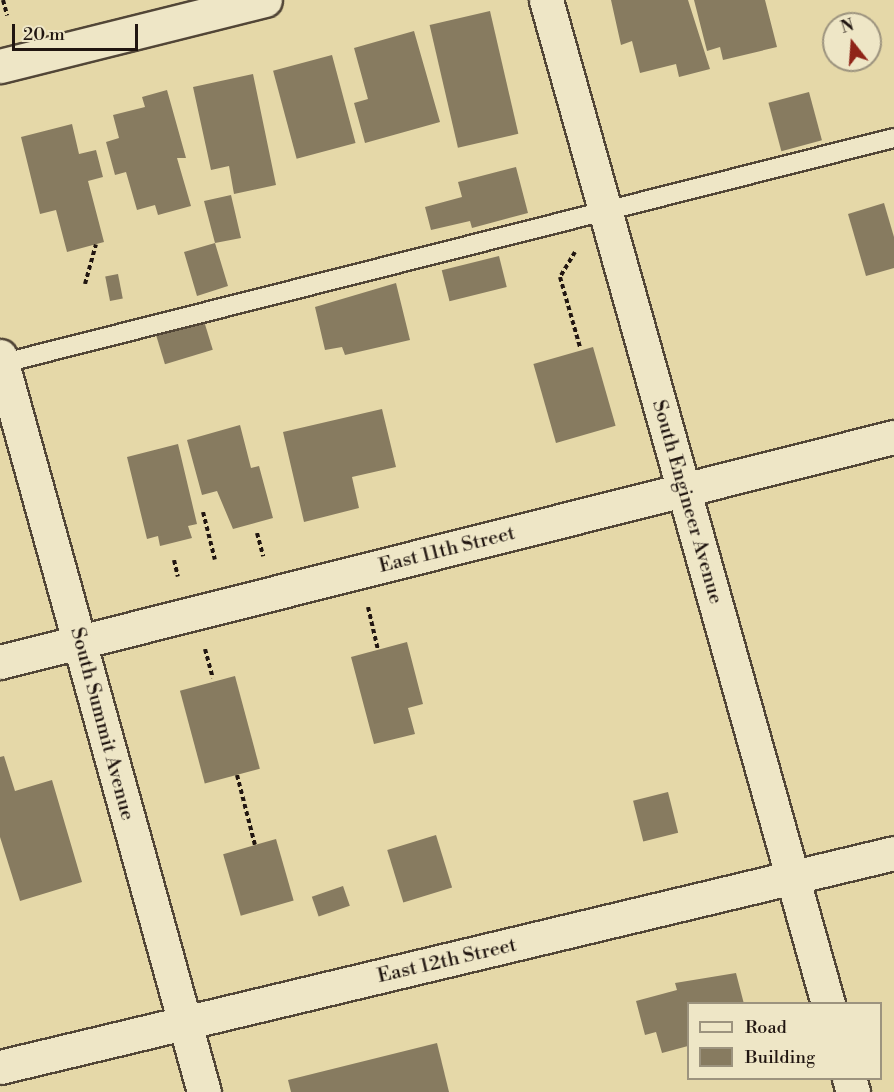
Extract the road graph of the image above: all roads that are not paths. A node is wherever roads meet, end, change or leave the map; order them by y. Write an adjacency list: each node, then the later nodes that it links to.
1 (265, 0): 3 (street)
2 (546, 0): 5 (street, South Engineer Avenue)
3 (0, 66)
4 (894, 138): 5 (lane)
5 (606, 211): 6 (lane); 8 (street, South Engineer Avenue)
6 (1, 361): 9 (street, South Summit Avenue)
7 (894, 437): 8 (street, East 11th Street)
8 (683, 490): 9 (street, East 11th Street); 12 (street, South Engineer Avenue)
9 (80, 642): 10 (street, East 11th Street); 14 (street, South Summit Avenue)
10 (0, 662)
11 (894, 854): 12 (street, East 12th Street)
12 (793, 878): 13 (street, South Engineer Avenue); 14 (street, East 12th Street)
13 (827, 1002)
14 (183, 1022): 15 (street, East 12th Street); 16 (street, South Summit Avenue)
15 (0, 1067)
16 (204, 1092)

